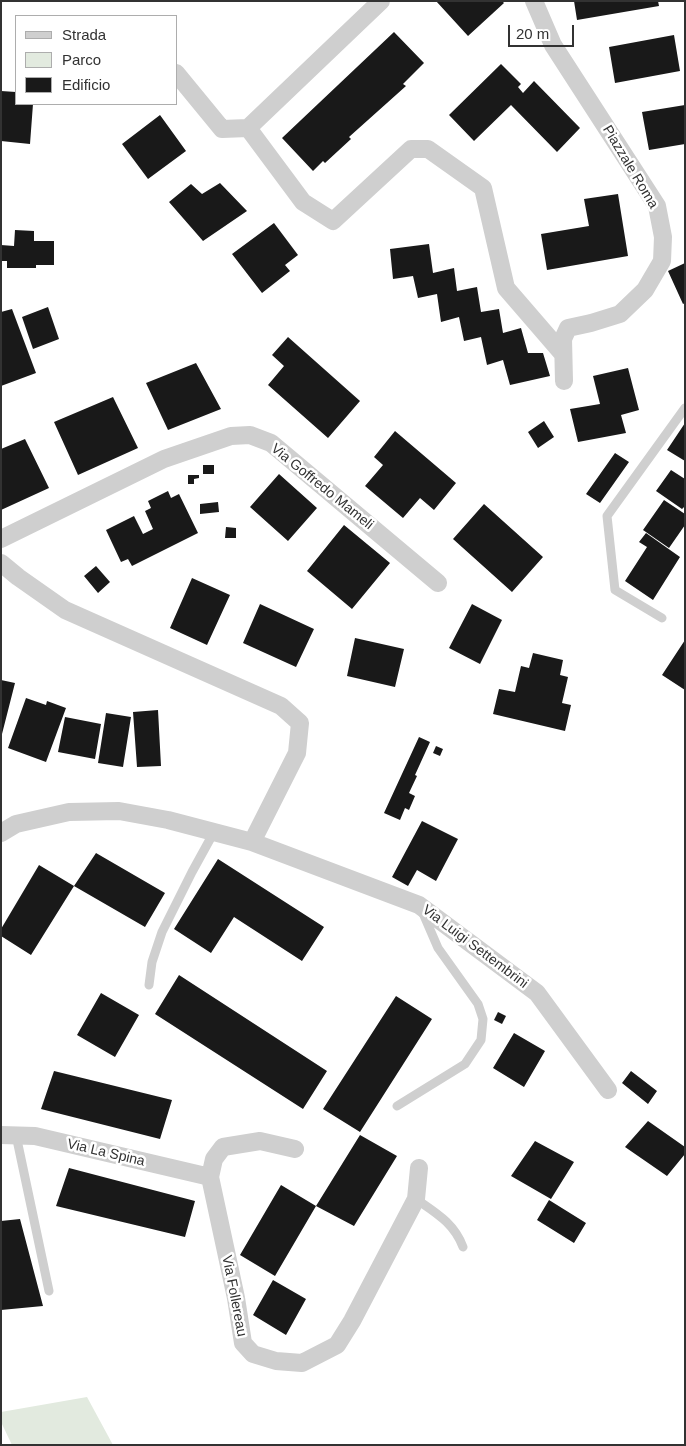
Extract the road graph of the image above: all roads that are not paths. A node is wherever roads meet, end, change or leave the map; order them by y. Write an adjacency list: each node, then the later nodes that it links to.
1 (381, 1): 4 (street)
2 (535, 3): 5 (street, Piazzale Roma)
3 (178, 75): 4 (street)
4 (248, 128): 5 (street)
5 (564, 354): 6 (street, Piazzale Roma)
6 (564, 381)
7 (685, 408): 11 (lane)
8 (1, 539): 10 (street, Via Goffredo Mameli)
9 (1, 563): 14 (street)
10 (438, 583)
11 (662, 618)
12 (214, 832): 13 (street, Via Luigi Settembrini); 14 (street, Via Luigi Settembrini); 16 (lane)
13 (1, 833)
14 (252, 842): 15 (street, Via Luigi Settembrini)
15 (419, 905): 17 (street, Via Luigi Settembrini); 18 (lane)
16 (149, 985)
17 (608, 1090)
18 (397, 1106)
19 (8, 1135): 22 (street, Via La Spina); 25 (lane)
20 (295, 1149): 22 (street)
21 (420, 1168): 23 (street, Via Follereau)
22 (210, 1177): 23 (street, Via Follereau)
23 (416, 1199): 24 (lane)
24 (463, 1247)
25 (49, 1292)

